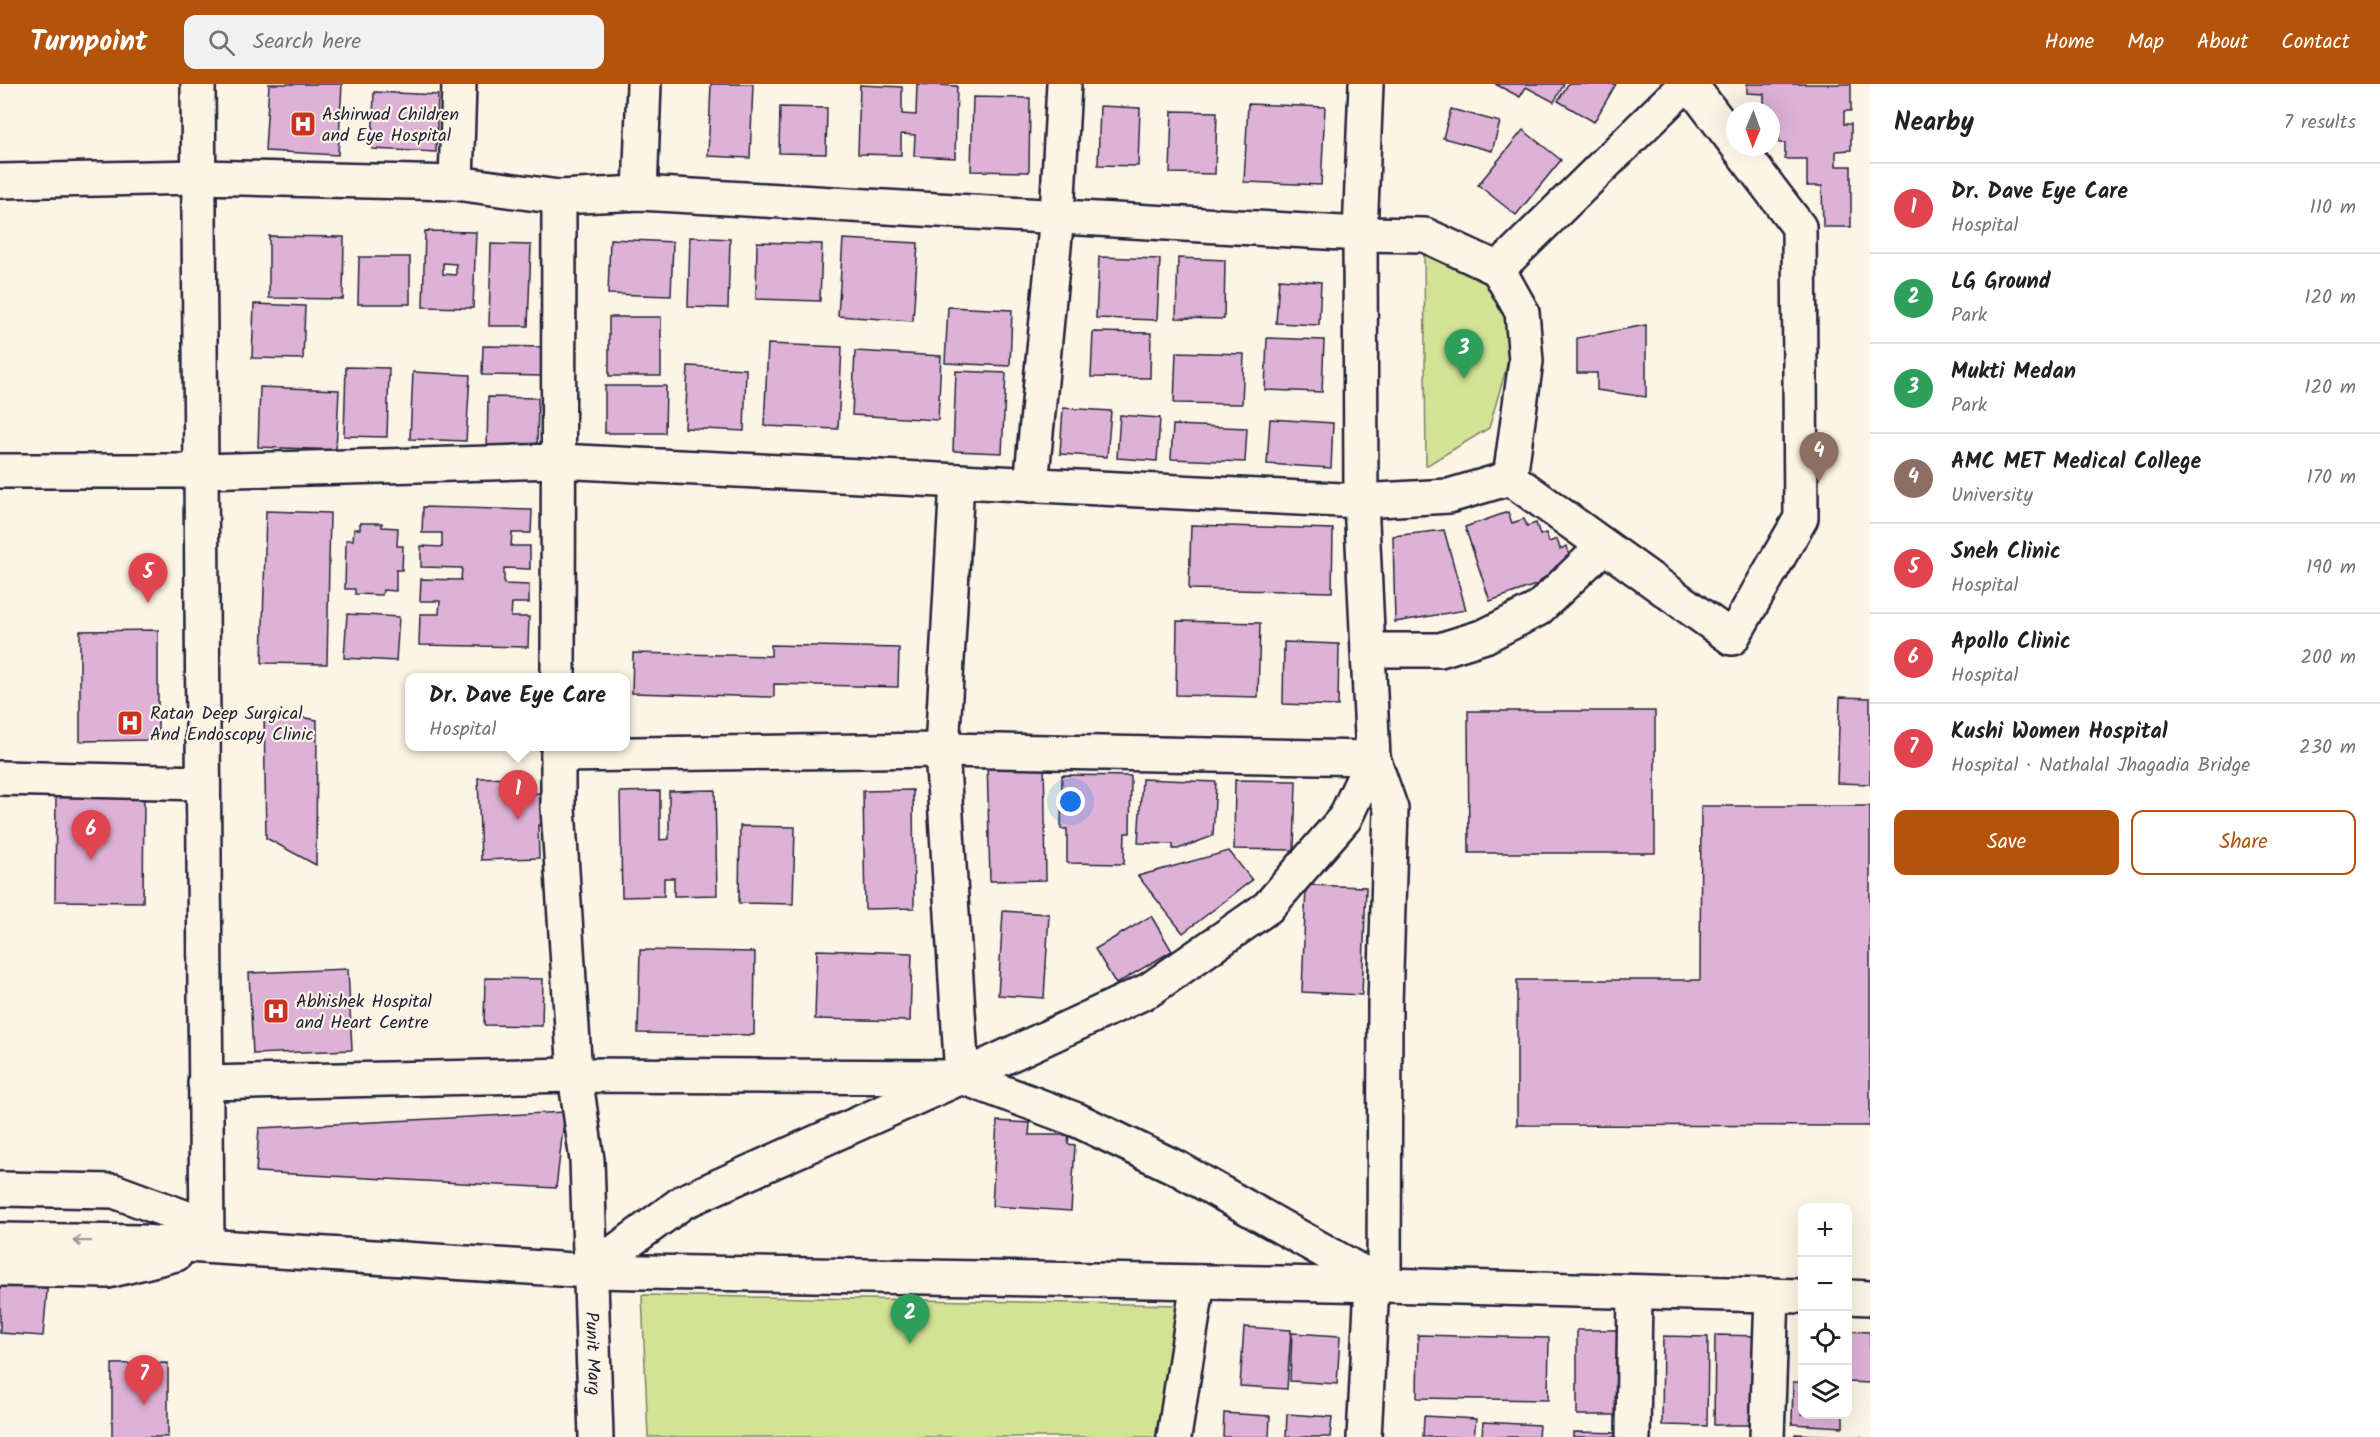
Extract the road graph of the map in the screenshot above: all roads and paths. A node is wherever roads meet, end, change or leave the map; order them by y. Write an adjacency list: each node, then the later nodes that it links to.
1 (198, 84): 9 (street)
2 (459, 84): 11 (street)
3 (644, 84): 12 (street)
4 (1064, 84): 14 (street)
5 (1366, 84): 15 (street)
6 (1688, 84): 7 (street); 16 (street)
7 (1726, 132)
8 (1745, 156): 24 (street)
9 (199, 177): 10 (street); 11 (street); 19 (street)
10 (0, 181)
11 (456, 183): 13 (street)
12 (640, 193): 13 (street); 14 (street)
13 (559, 197): 17 (street)
14 (1057, 215): 15 (street); 22 (street)
15 (1360, 234): 16 (street); 23 (street)
16 (1498, 269): 20 (street)
17 (558, 461): 19 (street); 21 (street); 26 (street)
18 (0, 471): 19 (street)
19 (201, 471): 32 (street)
20 (1510, 478): 23 (street); 24 (street)
21 (957, 481): 22 (street); 27 (street)
22 (1031, 485): 23 (street)
23 (1361, 501): 25 (street)
24 (1604, 546): 25 (street)
25 (1368, 650): 30 (street)
26 (558, 673)
27 (942, 750): 29 (street); 30 (street); 34 (street)
28 (558, 751): 33 (street, Punit Marg)
29 (630, 751)
30 (1373, 758): 34 (street); 44 (street)
31 (0, 778): 32 (street)
32 (203, 783): 35 (street)
33 (575, 1075): 34 (street); 35 (street); 42 (street, Punit Marg)
34 (962, 1077): 42 (street); 44 (street)
35 (205, 1083): 39 (street)
36 (0, 1189): 39 (street)
37 (0, 1218): 38 (street)
38 (141, 1231): 39 (street); 40 (street, one-way to 40)
39 (206, 1235): 41 (street); 42 (street)
40 (0, 1240)
41 (0, 1269)
42 (590, 1271): 43 (street); 49 (street, Punit Marg)
43 (1198, 1282): 44 (street); 50 (street)
44 (1378, 1285): 45 (street); 51 (street)
45 (1635, 1292): 46 (street); 52 (street)
46 (1787, 1296): 53 (street)
47 (1852, 1298): 48 (street)
48 (1870, 1298)
49 (597, 1437)
50 (1174, 1437)
51 (1364, 1437)
52 (1633, 1437)
53 (1767, 1437)

